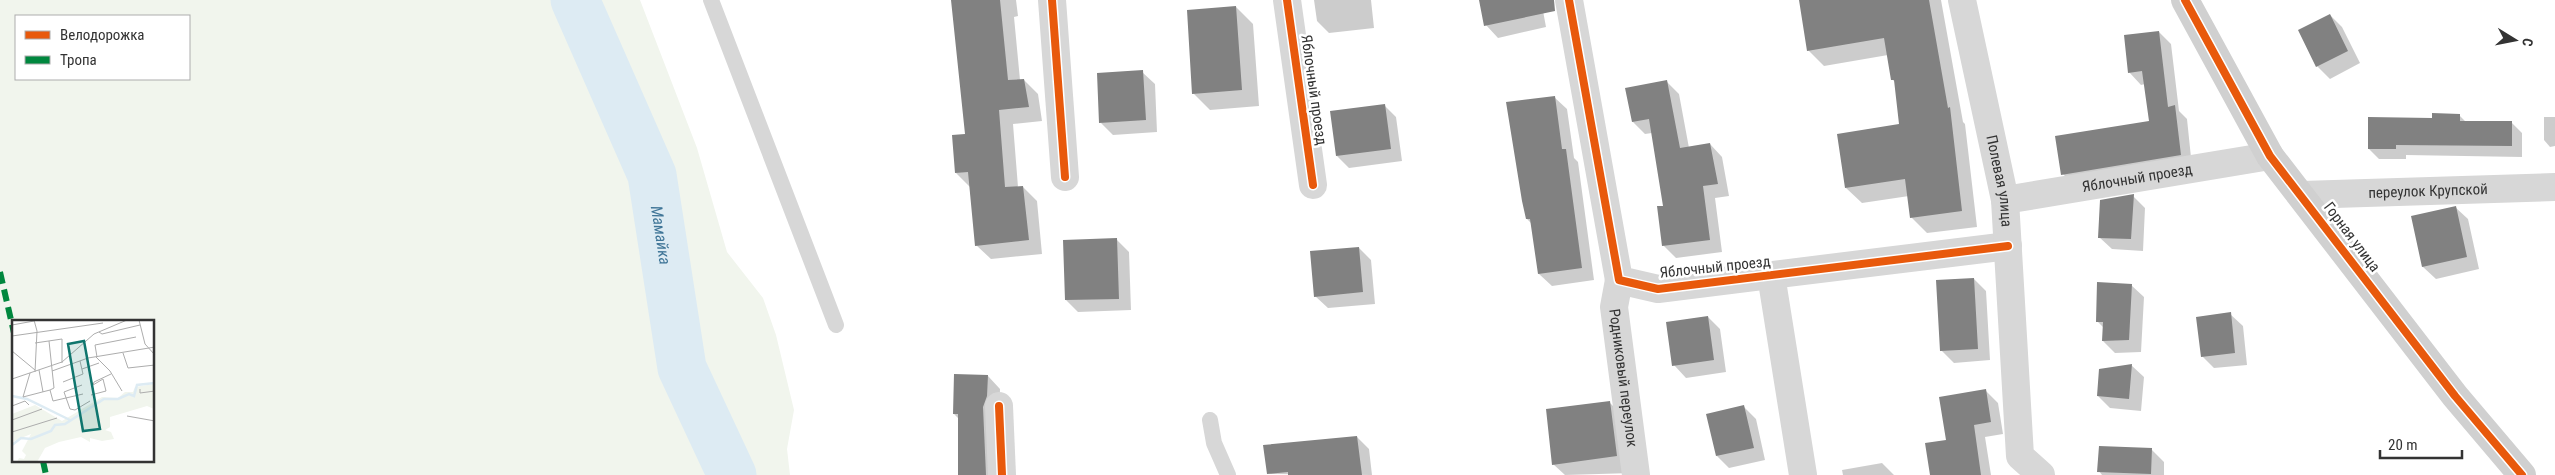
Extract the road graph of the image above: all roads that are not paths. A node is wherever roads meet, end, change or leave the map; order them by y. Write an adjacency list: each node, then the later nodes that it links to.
1 (711, 0): 16 (lane)
2 (1052, 0): 8 (street)
3 (1287, 0): 9 (street, Яблочный проезд)
4 (1569, 0): 15 (street)
5 (1962, 0): 12 (street, Полевая улица)
6 (2185, 0): 7 (street, Горная улица)
7 (2270, 156): 11 (street, Горная улица); 12 (street, Яблочный проезд)
8 (1065, 177)
9 (1313, 185)
10 (2555, 187): 11 (street, переулок Крупской)
11 (2302, 195): 24 (street, Горная улица)
12 (2005, 200): 13 (street, Полевая улица)
13 (2008, 246): 14 (street, Яблочный проезд); 23 (street, Полевая улица)
14 (1771, 275): 15 (street, Яблочный проезд); 22 (street, Яблочный проезд)
15 (1618, 280): 21 (street, Родниковый переулок)
16 (836, 326)
17 (999, 406): 19 (street)
18 (1210, 420): 20 (lane)
19 (1002, 475)
20 (1228, 475)
21 (1636, 475)
22 (1803, 475)
23 (2041, 475)
24 (2522, 475)

